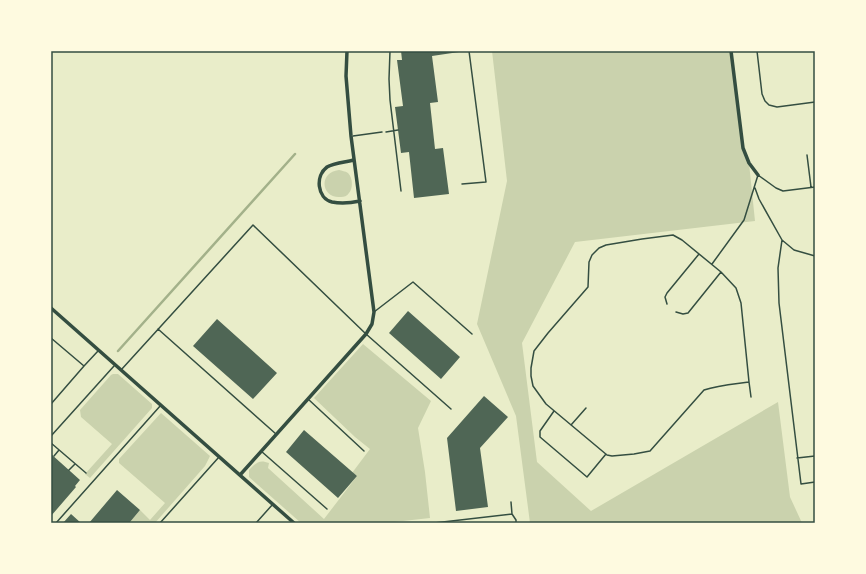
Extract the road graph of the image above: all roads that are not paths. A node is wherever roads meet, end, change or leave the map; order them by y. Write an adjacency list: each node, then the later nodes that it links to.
1 (347, 51): 7 (street)
2 (469, 51): 11 (lane)
3 (731, 51): 10 (street)
4 (757, 51): 5 (lane)
5 (815, 102)
6 (382, 132): 7 (lane)
7 (351, 136): 9 (street)
8 (807, 155): 14 (lane)
9 (354, 160): 15 (street); 15 (street)
10 (758, 175): 12 (lane); 14 (lane)
11 (462, 184)
12 (754, 187): 16 (lane); 19 (lane)
13 (815, 187): 14 (lane)
14 (811, 188)
15 (360, 201): 23 (street)
16 (782, 240): 18 (lane); 49 (lane)
17 (699, 254): 19 (lane); 21 (lane); 40 (lane)
18 (815, 256)
19 (712, 264): 20 (lane)
20 (720, 272): 24 (lane); 33 (lane)
21 (667, 304)
22 (52, 310): 29 (street)
23 (374, 312): 26 (street); 27 (lane)
24 (676, 312)
25 (158, 329): 26 (lane); 32 (lane); 42 (lane)
26 (366, 334): 35 (street); 39 (lane)
27 (472, 334)
28 (51, 338): 31 (lane)
29 (99, 350): 30 (street); 31 (lane)
30 (116, 365): 32 (street); 43 (lane)
31 (84, 366): 36 (lane)
32 (121, 370): 37 (street)
33 (749, 382): 34 (lane); 46 (lane)
34 (751, 397)
35 (308, 399): 42 (street); 45 (lane)
36 (51, 404)
37 (161, 405): 48 (street); 56 (lane)
38 (586, 408): 41 (lane)
39 (451, 409)
40 (554, 411): 41 (lane); 46 (lane)
41 (571, 425): 46 (lane)
42 (276, 434): 44 (street)
43 (51, 436)
44 (261, 451): 50 (street); 54 (lane)
45 (364, 451)
46 (606, 454)
47 (815, 456): 49 (lane)
48 (219, 457): 50 (street); 57 (lane)
49 (798, 458): 51 (lane)
50 (240, 475): 53 (street)
51 (815, 482)
52 (511, 502): 55 (lane)
53 (273, 504): 58 (lane); 59 (street)
54 (327, 509)
55 (512, 514): 60 (lane); 61 (lane)
56 (56, 523)
57 (160, 523)
58 (256, 523)
59 (294, 523)
60 (434, 523)
61 (516, 523)

